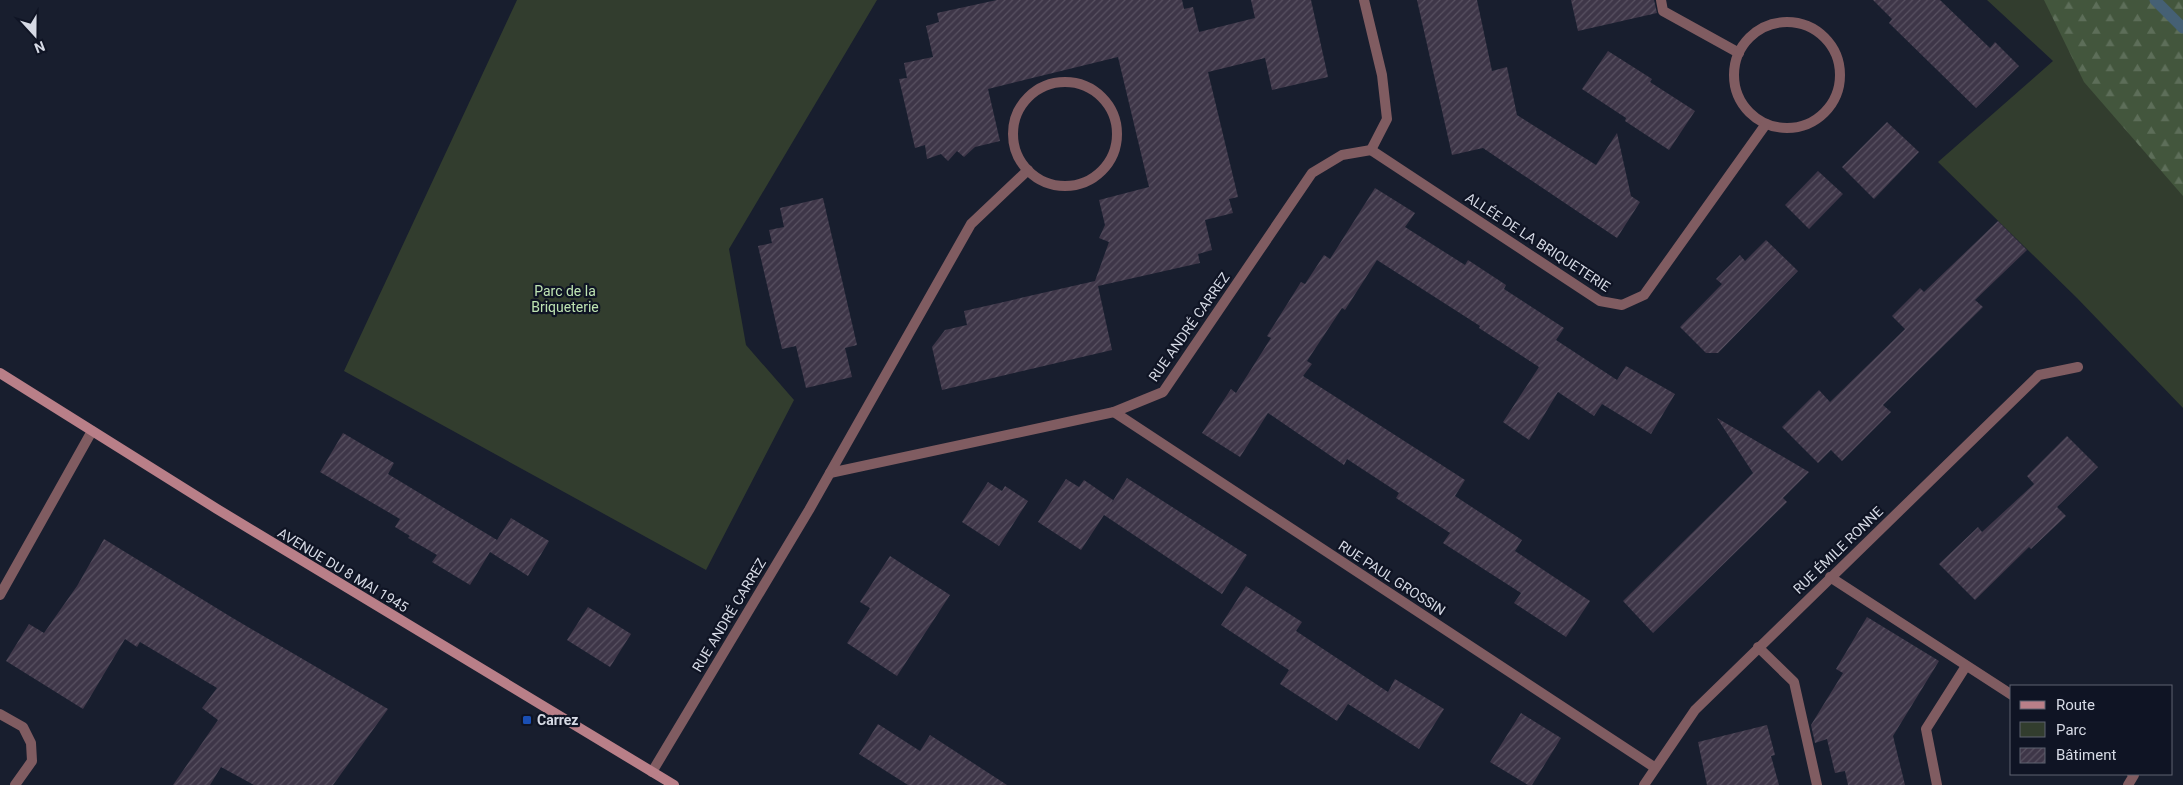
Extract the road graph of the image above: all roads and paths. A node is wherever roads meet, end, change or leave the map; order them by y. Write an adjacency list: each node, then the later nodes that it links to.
1 (1364, 0): 5 (street)
2 (1661, 0): 3 (street)
3 (1739, 53): 4 (street); 4 (street)
4 (1766, 124): 5 (street, ALLÉE DE LA BRIQUETERIE)
5 (1371, 150): 9 (street, RUE ANDRÉ CARREZ)
6 (1028, 170): 6 (street); 11 (street, RUE ANDRÉ CARREZ)
7 (2078, 367): 12 (street, RUE ÉMILE RONNE)
8 (0, 373): 10 (street, AVENUE DU 8 MAI 1945)
9 (1114, 412): 11 (street, RUE ANDRÉ CARREZ); 18 (street, RUE PAUL GROSSIN)
10 (92, 431): 13 (street); 19 (street, AVENUE DU 8 MAI 1945)
11 (830, 473): 19 (street, RUE ANDRÉ CARREZ)
12 (1830, 577): 14 (street, RUE ÉMILE RONNE); 15 (street)
13 (0, 595)
14 (1758, 647): 18 (street, RUE ÉMILE RONNE); 23 (street)
15 (1966, 666): 16 (street); 24 (street)
16 (2010, 694)
17 (0, 714): 20 (street)
18 (1654, 767): 22 (street, RUE ÉMILE RONNE)
19 (652, 772): 21 (street, AVENUE DU 8 MAI 1945)
20 (15, 785)
21 (674, 785)
22 (1644, 785)
23 (1816, 785)
24 (1937, 785)

